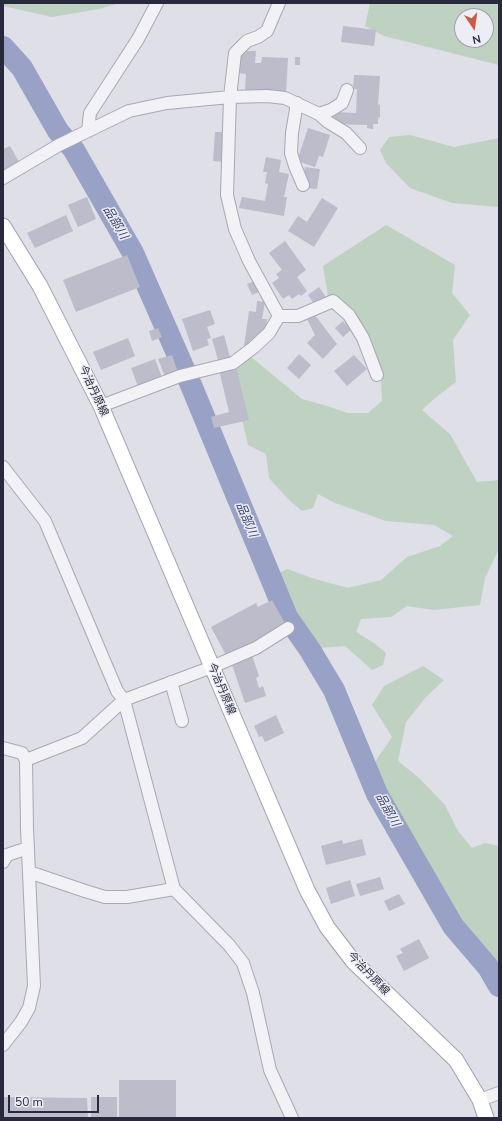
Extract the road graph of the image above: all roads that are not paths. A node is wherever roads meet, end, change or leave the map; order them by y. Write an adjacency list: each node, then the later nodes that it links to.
1 (157, 3): 7 (street)
2 (279, 3): 4 (street)
3 (348, 90): 6 (street)
4 (230, 97): 5 (street); 7 (street); 12 (street)
5 (297, 103): 6 (street); 10 (street)
6 (319, 114): 8 (street)
7 (88, 130): 9 (street)
8 (360, 148)
9 (3, 178)
10 (303, 185)
11 (3, 226): 14 (main road, 今治丹原線)
12 (279, 316): 13 (street); 14 (street)
13 (377, 375)
14 (101, 406): 17 (main road, 今治丹原線)
15 (3, 467): 19 (street)
16 (288, 628): 17 (street)
17 (212, 667): 18 (street); 29 (main road, 今治丹原線)
18 (171, 682): 19 (street); 20 (street)
19 (124, 700): 22 (street); 26 (street)
20 (182, 721)
21 (3, 748): 22 (street)
22 (26, 760): 23 (street)
23 (28, 848): 24 (street); 25 (street)
24 (3, 862)
25 (29, 872): 26 (street); 27 (street)
26 (174, 889): 30 (street)
27 (3, 1045)
28 (499, 1093): 29 (street)
29 (480, 1100): 31 (main road, 今治丹原線)
30 (292, 1118)
31 (486, 1118)

